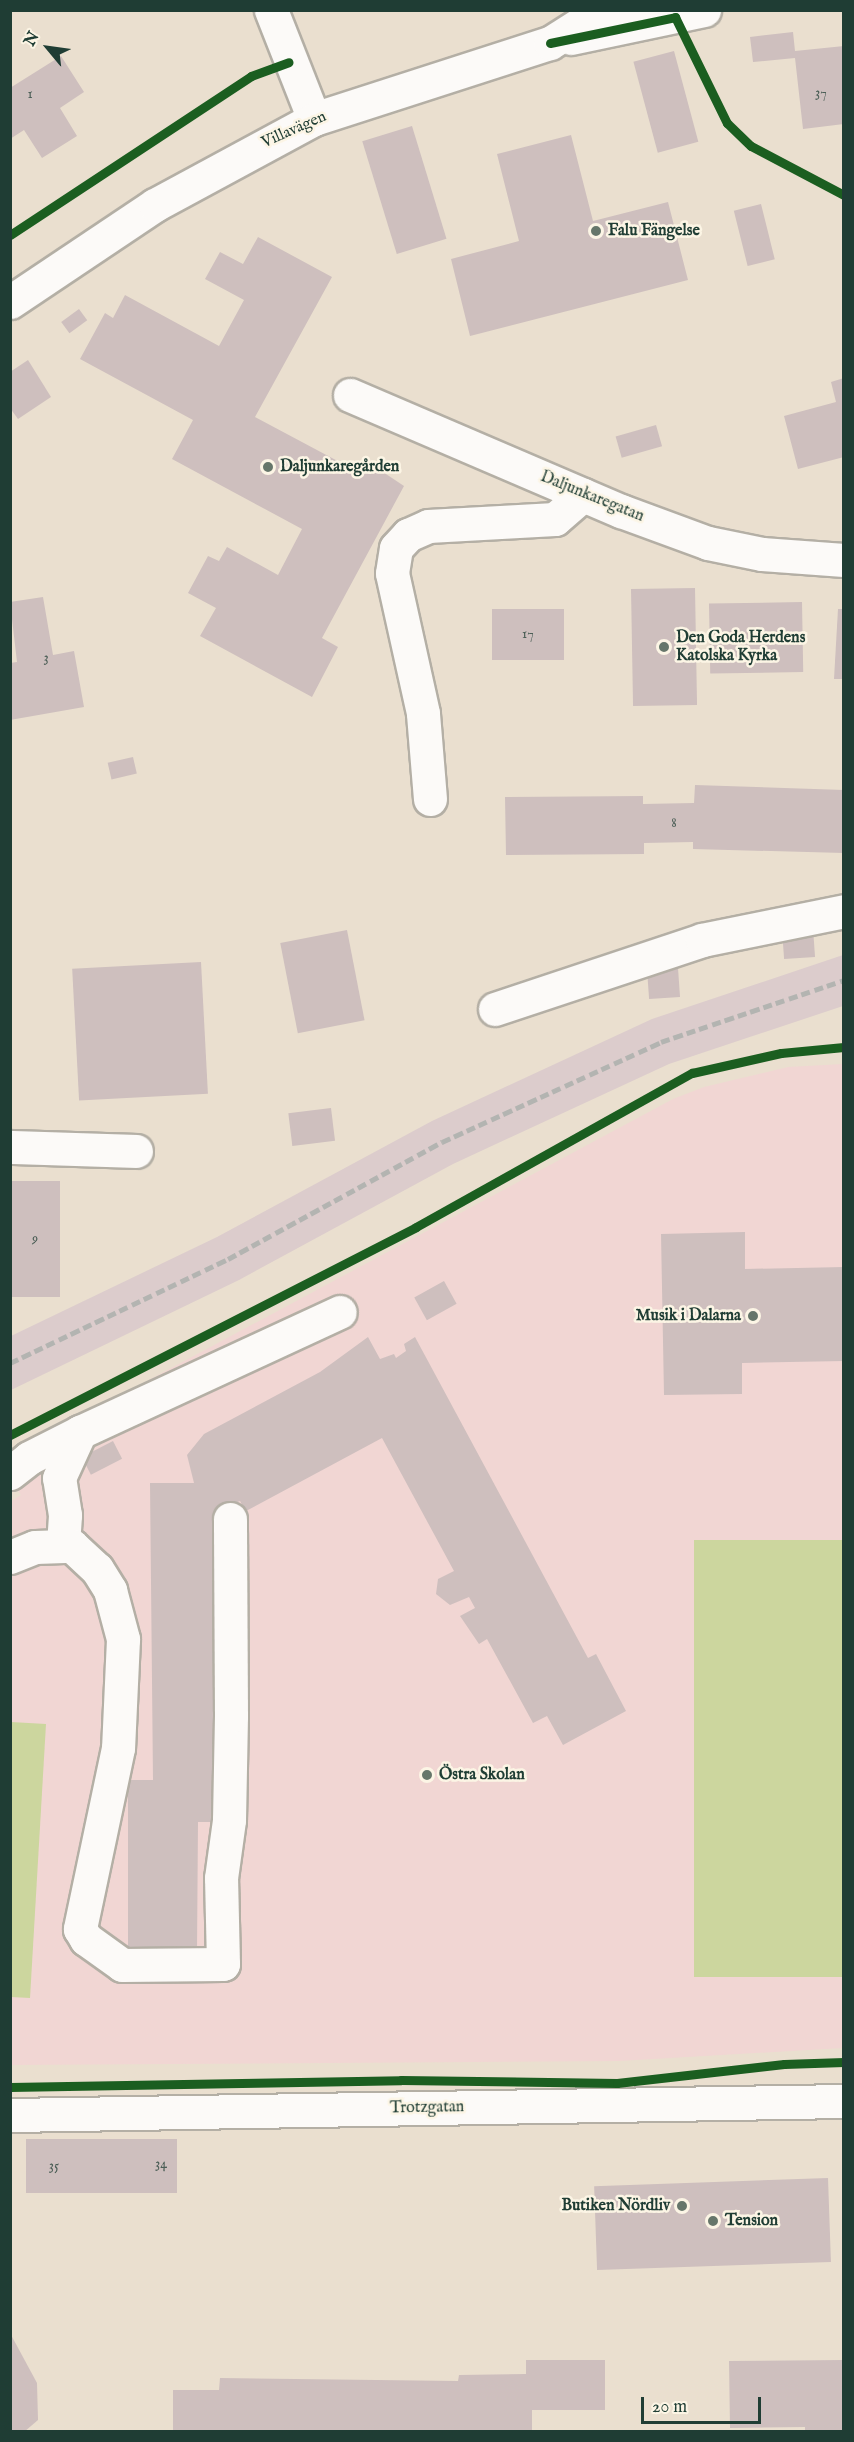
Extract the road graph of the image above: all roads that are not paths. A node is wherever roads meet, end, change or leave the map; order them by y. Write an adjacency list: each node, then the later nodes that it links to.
1 (271, 10): 5 (street)
2 (602, 10): 4 (street, Villavägen)
3 (704, 10): 4 (street)
4 (550, 43): 5 (street, Villavägen)
5 (314, 119): 6 (street, Villavägen)
6 (10, 302)
7 (350, 395): 8 (street, Daljunkaregatan)
8 (583, 495): 9 (street, Daljunkaregatan); 10 (street)
9 (843, 560)
10 (430, 800)
11 (843, 910): 12 (street)
12 (495, 1009)
13 (10, 1147): 14 (street)
14 (136, 1151)
15 (340, 1312): 16 (street)
16 (80, 1432): 17 (street); 19 (street)
17 (10, 1473)
18 (230, 1519): 19 (street)
19 (63, 1544): 20 (street)
20 (10, 1557)
21 (843, 2101): 22 (street, Trotzgatan)
22 (10, 2115)

